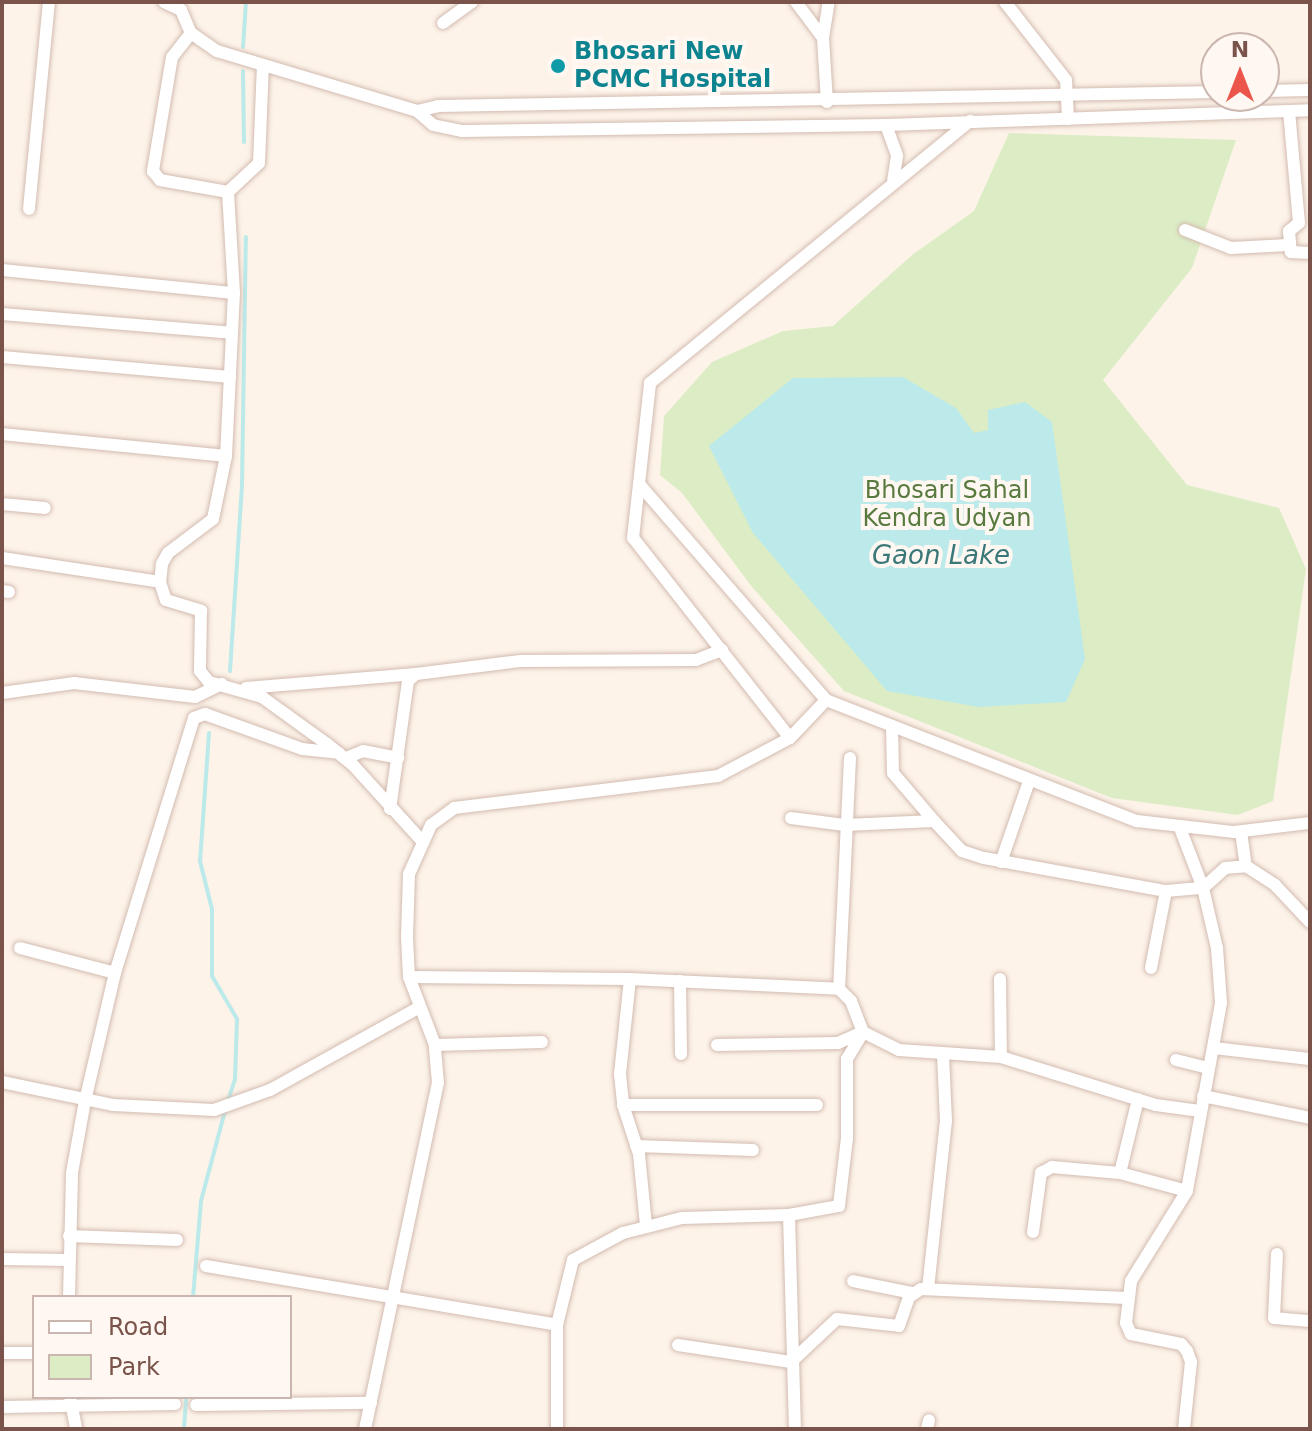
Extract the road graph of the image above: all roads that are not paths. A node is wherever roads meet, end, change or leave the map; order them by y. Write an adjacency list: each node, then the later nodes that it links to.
1 (49, 2): 27 (street)
2 (164, 2): 8 (street)
3 (472, 2): 7 (street)
4 (796, 2): 9 (street)
5 (829, 2): 9 (street)
6 (1005, 2): 14 (street)
7 (443, 23)
8 (191, 33): 10 (street); 26 (street)
9 (823, 38): 17 (street)
10 (263, 65): 19 (street); 26 (street)
11 (1310, 90): 12 (street)
12 (1280, 91)
13 (1200, 92): 14 (street)
14 (1067, 96): 15 (street); 21 (street)
15 (945, 99): 16 (street); 23 (street)
16 (900, 100): 17 (street); 24 (street)
17 (827, 102): 19 (street)
18 (1310, 110): 20 (street)
19 (417, 111): 24 (street)
20 (1289, 111): 21 (street); 28 (street)
21 (1068, 119): 22 (street)
22 (970, 121): 23 (street); 25 (street)
23 (946, 122): 24 (street)
24 (893, 124): 25 (street)
25 (893, 180): 40 (street)
26 (228, 192): 33 (street)
27 (29, 209)
28 (1304, 225): 30 (street)
29 (1185, 230): 30 (street)
30 (1288, 245): 31 (street)
31 (1310, 253)
32 (2, 270): 33 (street)
33 (234, 293): 35 (street)
34 (2, 314): 35 (street)
35 (231, 333): 37 (street)
36 (2, 357): 37 (street)
37 (230, 377): 39 (street)
38 (2, 434): 39 (street)
39 (226, 456): 44 (street)
40 (639, 484): 45 (street); 50 (street)
41 (2, 504): 42 (street)
42 (45, 508)
43 (2, 558): 44 (street)
44 (160, 582): 47 (street)
45 (722, 650): 46 (street); 52 (street)
46 (416, 674): 48 (street); 54 (street)
47 (222, 684): 48 (street); 49 (street)
48 (243, 688): 53 (street)
49 (2, 693)
50 (826, 700): 51 (street); 52 (street)
51 (892, 726): 56 (street); 59 (street)
52 (790, 738): 64 (street)
53 (342, 756): 54 (street); 57 (street); 72 (street)
54 (398, 758): 57 (street)
55 (850, 758): 61 (street)
56 (1029, 781): 62 (street); 65 (street)
57 (390, 809): 64 (street)
58 (791, 818): 61 (street)
59 (934, 821): 61 (street); 65 (street)
60 (1310, 823): 63 (street)
61 (845, 825): 77 (street)
62 (1180, 828): 63 (street); 67 (street)
63 (1241, 832): 66 (street)
64 (422, 841): 73 (street)
65 (1001, 862): 68 (street)
66 (1246, 866): 67 (street); 69 (street)
67 (1203, 888): 68 (street); 83 (street)
68 (1166, 891): 71 (street)
69 (1310, 922)
70 (20, 948): 72 (street)
71 (1151, 968)
72 (115, 973): 93 (street)
73 (409, 977): 74 (street); 78 (street)
74 (630, 979): 76 (street); 94 (street)
75 (1000, 979): 86 (street)
76 (680, 981): 77 (street); 84 (street)
77 (839, 989): 79 (street)
78 (420, 1007): 81 (street); 93 (street)
79 (863, 1032): 82 (street); 85 (street); 102 (street)
80 (542, 1042): 81 (street)
81 (435, 1045): 116 (street)
82 (717, 1045)
83 (1214, 1048): 87 (street); 89 (street)
84 (681, 1054)
85 (943, 1054): 86 (street); 112 (street)
86 (1001, 1057): 92 (street)
87 (1309, 1059)
88 (1176, 1060): 89 (street)
89 (1208, 1068): 91 (street)
90 (2, 1082): 93 (street)
91 (1203, 1096): 96 (street); 97 (street)
92 (1138, 1099): 96 (street); 100 (street)
93 (85, 1101): 105 (street)
94 (623, 1105): 95 (street); 98 (street)
95 (817, 1105)
96 (1200, 1111): 101 (street)
97 (1310, 1118)
98 (636, 1146): 99 (street); 103 (street)
99 (753, 1150)
100 (1120, 1173): 101 (street); 104 (street)
101 (1187, 1191): 115 (street)
102 (789, 1215): 103 (street); 122 (street)
103 (646, 1226): 118 (street)
104 (1033, 1232)
105 (69, 1236): 106 (street); 109 (street)
106 (177, 1240)
107 (1277, 1254): 117 (street)
108 (2, 1259): 109 (street)
109 (69, 1260): 114 (street)
110 (206, 1266): 116 (street)
111 (853, 1281): 113 (street)
112 (928, 1289): 113 (street); 115 (street)
113 (912, 1293): 122 (street)
114 (69, 1295)
115 (1126, 1298): 132 (street)
116 (396, 1299): 118 (street); 124 (street)
117 (1310, 1321)
118 (557, 1325): 130 (street)
119 (678, 1345): 122 (street)
120 (2, 1353): 121 (street)
121 (32, 1353)
122 (791, 1362): 131 (street)
123 (70, 1401): 125 (street); 127 (street); 128 (street)
124 (371, 1403): 126 (street); 129 (street)
125 (175, 1404)
126 (196, 1405)
127 (2, 1407)
128 (76, 1429)
129 (365, 1429)
130 (557, 1429)
131 (795, 1429)
132 (1184, 1429)

